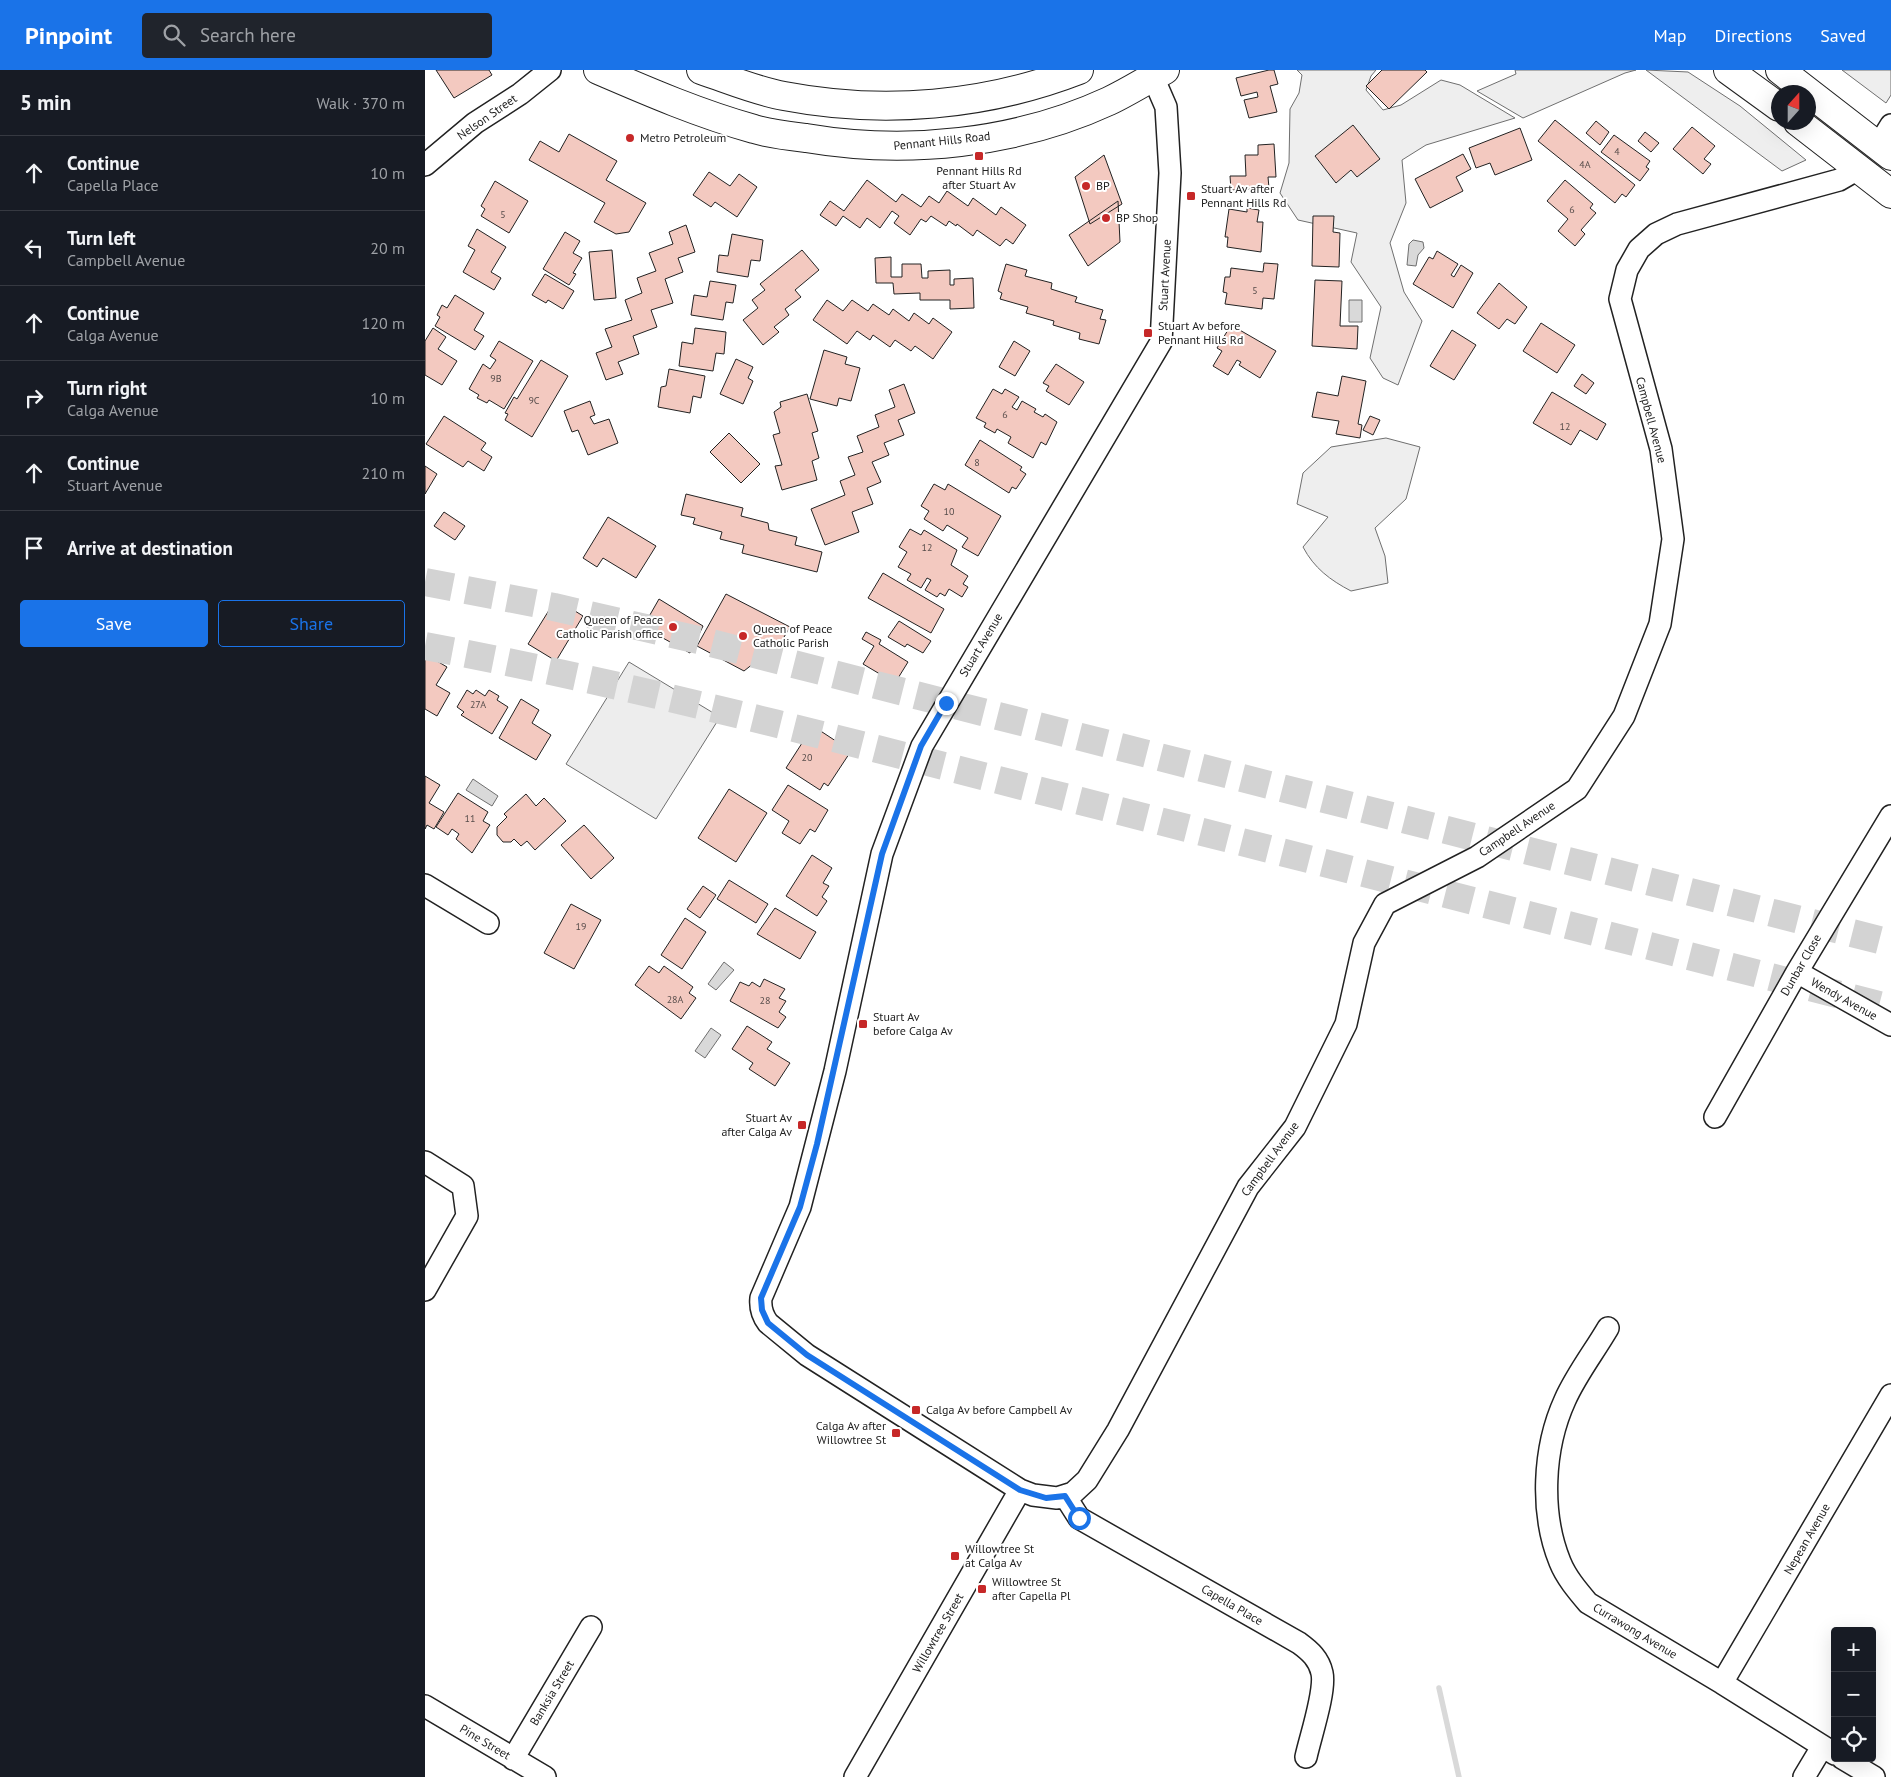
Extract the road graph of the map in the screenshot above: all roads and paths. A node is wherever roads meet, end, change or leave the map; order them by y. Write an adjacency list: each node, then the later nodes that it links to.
1 (550, 70): 11 (street, Nelson Street)
2 (599, 70): 7 (highway, Pennant Hills Road)
3 (701, 70): 4 (highway)
4 (1079, 70)
5 (1728, 70): 8 (highway)
6 (1780, 70): 10 (highway)
7 (1156, 72): 24 (street, Stuart Avenue)
8 (1771, 102)
9 (1808, 130): 12 (highway)
10 (1887, 142)
11 (425, 165)
12 (1858, 169): 13 (highway); 25 (street, Campbell Avenue)
13 (1891, 194)
14 (1891, 816): 17 (street, Dunbar Close)
15 (425, 885): 16 (street)
16 (488, 923)
17 (1797, 972): 18 (street, Wendy Avenue); 19 (street, Dunbar Close)
18 (1891, 1025)
19 (1715, 1117)
20 (425, 1162): 21 (street)
21 (425, 1290)
22 (1608, 1328): 27 (street, Currawong Avenue)
23 (1891, 1396): 27 (street, Nepean Avenue)
24 (1020, 1490): 25 (street); 33 (street, Willowtree Street)
25 (1065, 1496): 30 (street, Capella Place)
26 (591, 1627): 31 (street, Banksia Street)
27 (1722, 1683): 29 (street, Currawong Avenue)
28 (425, 1706): 31 (street, Pine Street)
29 (1828, 1750): 35 (street)
30 (1306, 1757)
31 (513, 1758): 34 (street, Pine Street)
32 (1849, 1762): 36 (street)
33 (859, 1776)
34 (545, 1777)
35 (1804, 1777)
36 (1874, 1777)

